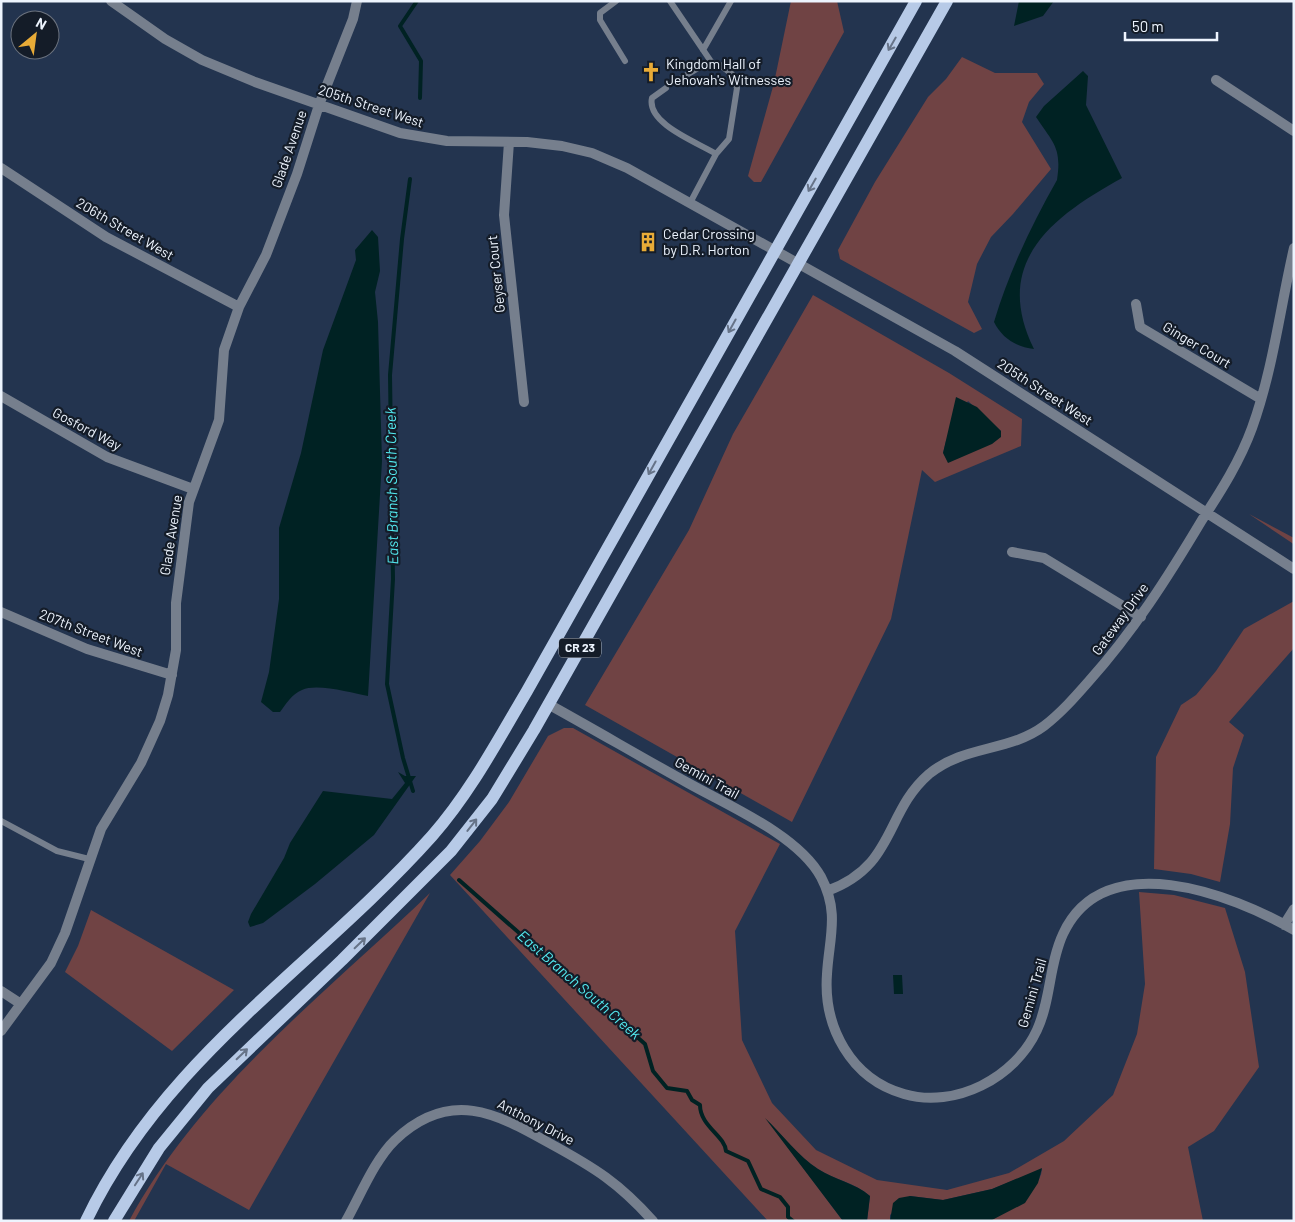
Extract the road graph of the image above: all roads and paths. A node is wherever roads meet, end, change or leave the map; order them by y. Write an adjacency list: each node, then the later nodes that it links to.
1 (111, 1): 14 (street, 205th Street West)
2 (358, 1): 14 (street, Glade Avenue)
3 (616, 1): 9 (lane)
4 (670, 1): 8 (lane)
5 (732, 1): 8 (lane)
6 (916, 1): 21 (main road, CR 23, one-way to 21)
7 (947, 1): 22 (main road, CR 23)
8 (703, 50): 10 (lane)
9 (625, 61)
10 (712, 63): 11 (lane); 17 (lane)
11 (680, 79)
12 (1216, 80): 15 (street)
13 (666, 88): 17 (lane)
14 (319, 105): 16 (street, 205th Street West); 24 (street, Glade Avenue)
15 (1294, 131)
16 (509, 142): 19 (street, 205th Street West); 27 (street, Geyser Court)
17 (716, 154): 19 (lane)
18 (1, 168): 24 (street, 206th Street West)
19 (690, 203): 21 (street, 205th Street West)
20 (1294, 248): 26 (street, Gateway Drive)
21 (774, 251): 22 (street, 205th Street West); 45 (main road, CR 23, one-way to 45)
22 (798, 264): 29 (street, 205th Street West); 35 (main road, CR 23)
23 (1136, 304): 26 (street, Ginger Court)
24 (239, 307): 28 (street, Glade Avenue)
25 (1, 396): 28 (street, Gosford Way)
26 (1261, 399): 29 (street, Gateway Drive)
27 (524, 402)
28 (193, 489): 34 (street, Glade Avenue)
29 (1207, 514): 31 (street, 205th Street West); 33 (street, Gateway Drive)
30 (1012, 552): 33 (street)
31 (1294, 569)
32 (1, 612): 34 (street, 207th Street West)
33 (1141, 617): 38 (street, Gateway Drive)
34 (172, 675): 37 (street, Glade Avenue)
35 (548, 704): 38 (street, Gemini Trail); 46 (main road, CR 23, one-way to 35)
36 (1, 821): 37 (lane)
37 (89, 859): 43 (street, Glade Avenue)
38 (827, 890): 40 (street, Gemini Trail)
39 (1294, 909): 40 (street)
40 (1284, 925): 41 (street, Gemini Trail)
41 (1294, 930)
42 (1, 991): 43 (street)
43 (21, 1004): 44 (street, Glade Avenue)
44 (1, 1031)
45 (86, 1221)
46 (114, 1221)
47 (346, 1221): 48 (street, Anthony Drive)
48 (653, 1221)

